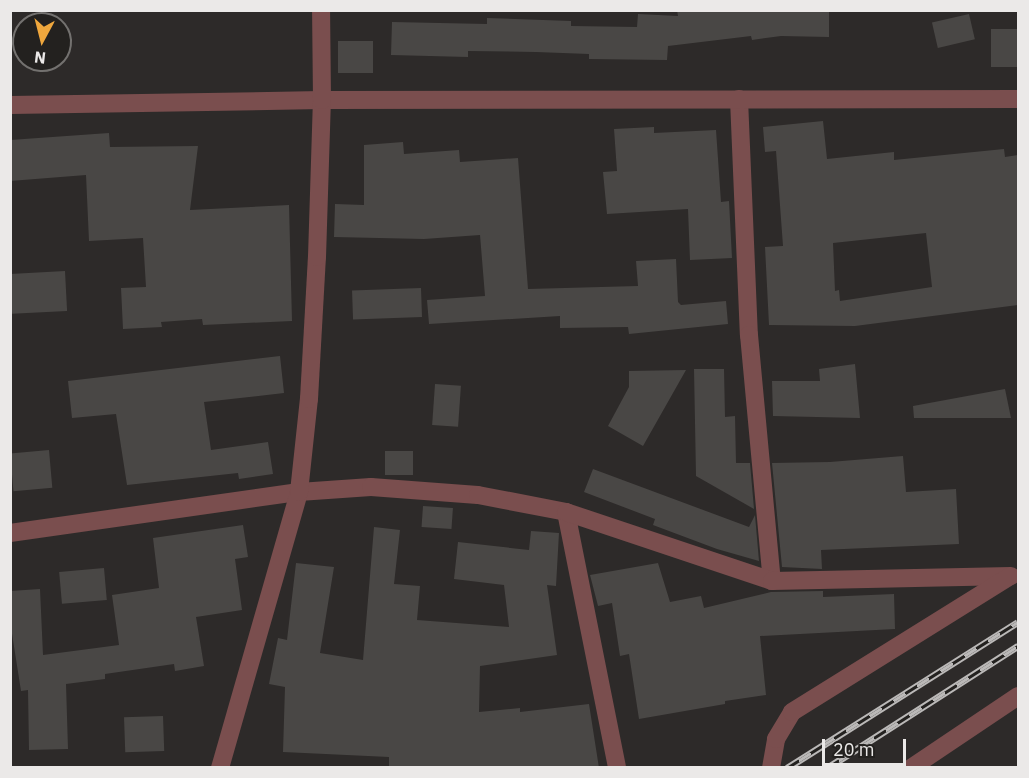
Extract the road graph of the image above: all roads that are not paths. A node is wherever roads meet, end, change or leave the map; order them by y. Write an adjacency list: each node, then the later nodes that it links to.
1 (321, 10): 4 (street)
2 (739, 99): 3 (street); 4 (street); 10 (street)
3 (1018, 99)
4 (322, 100): 5 (street); 6 (street)
5 (10, 105)
6 (300, 492): 7 (street); 8 (street); 12 (street)
7 (566, 512): 10 (street); 13 (street)
8 (10, 533)
9 (1015, 574): 10 (street); 14 (street)
10 (771, 581)
11 (1018, 696): 15 (street)
12 (220, 768)
13 (617, 768)
14 (771, 768)
15 (911, 768)

